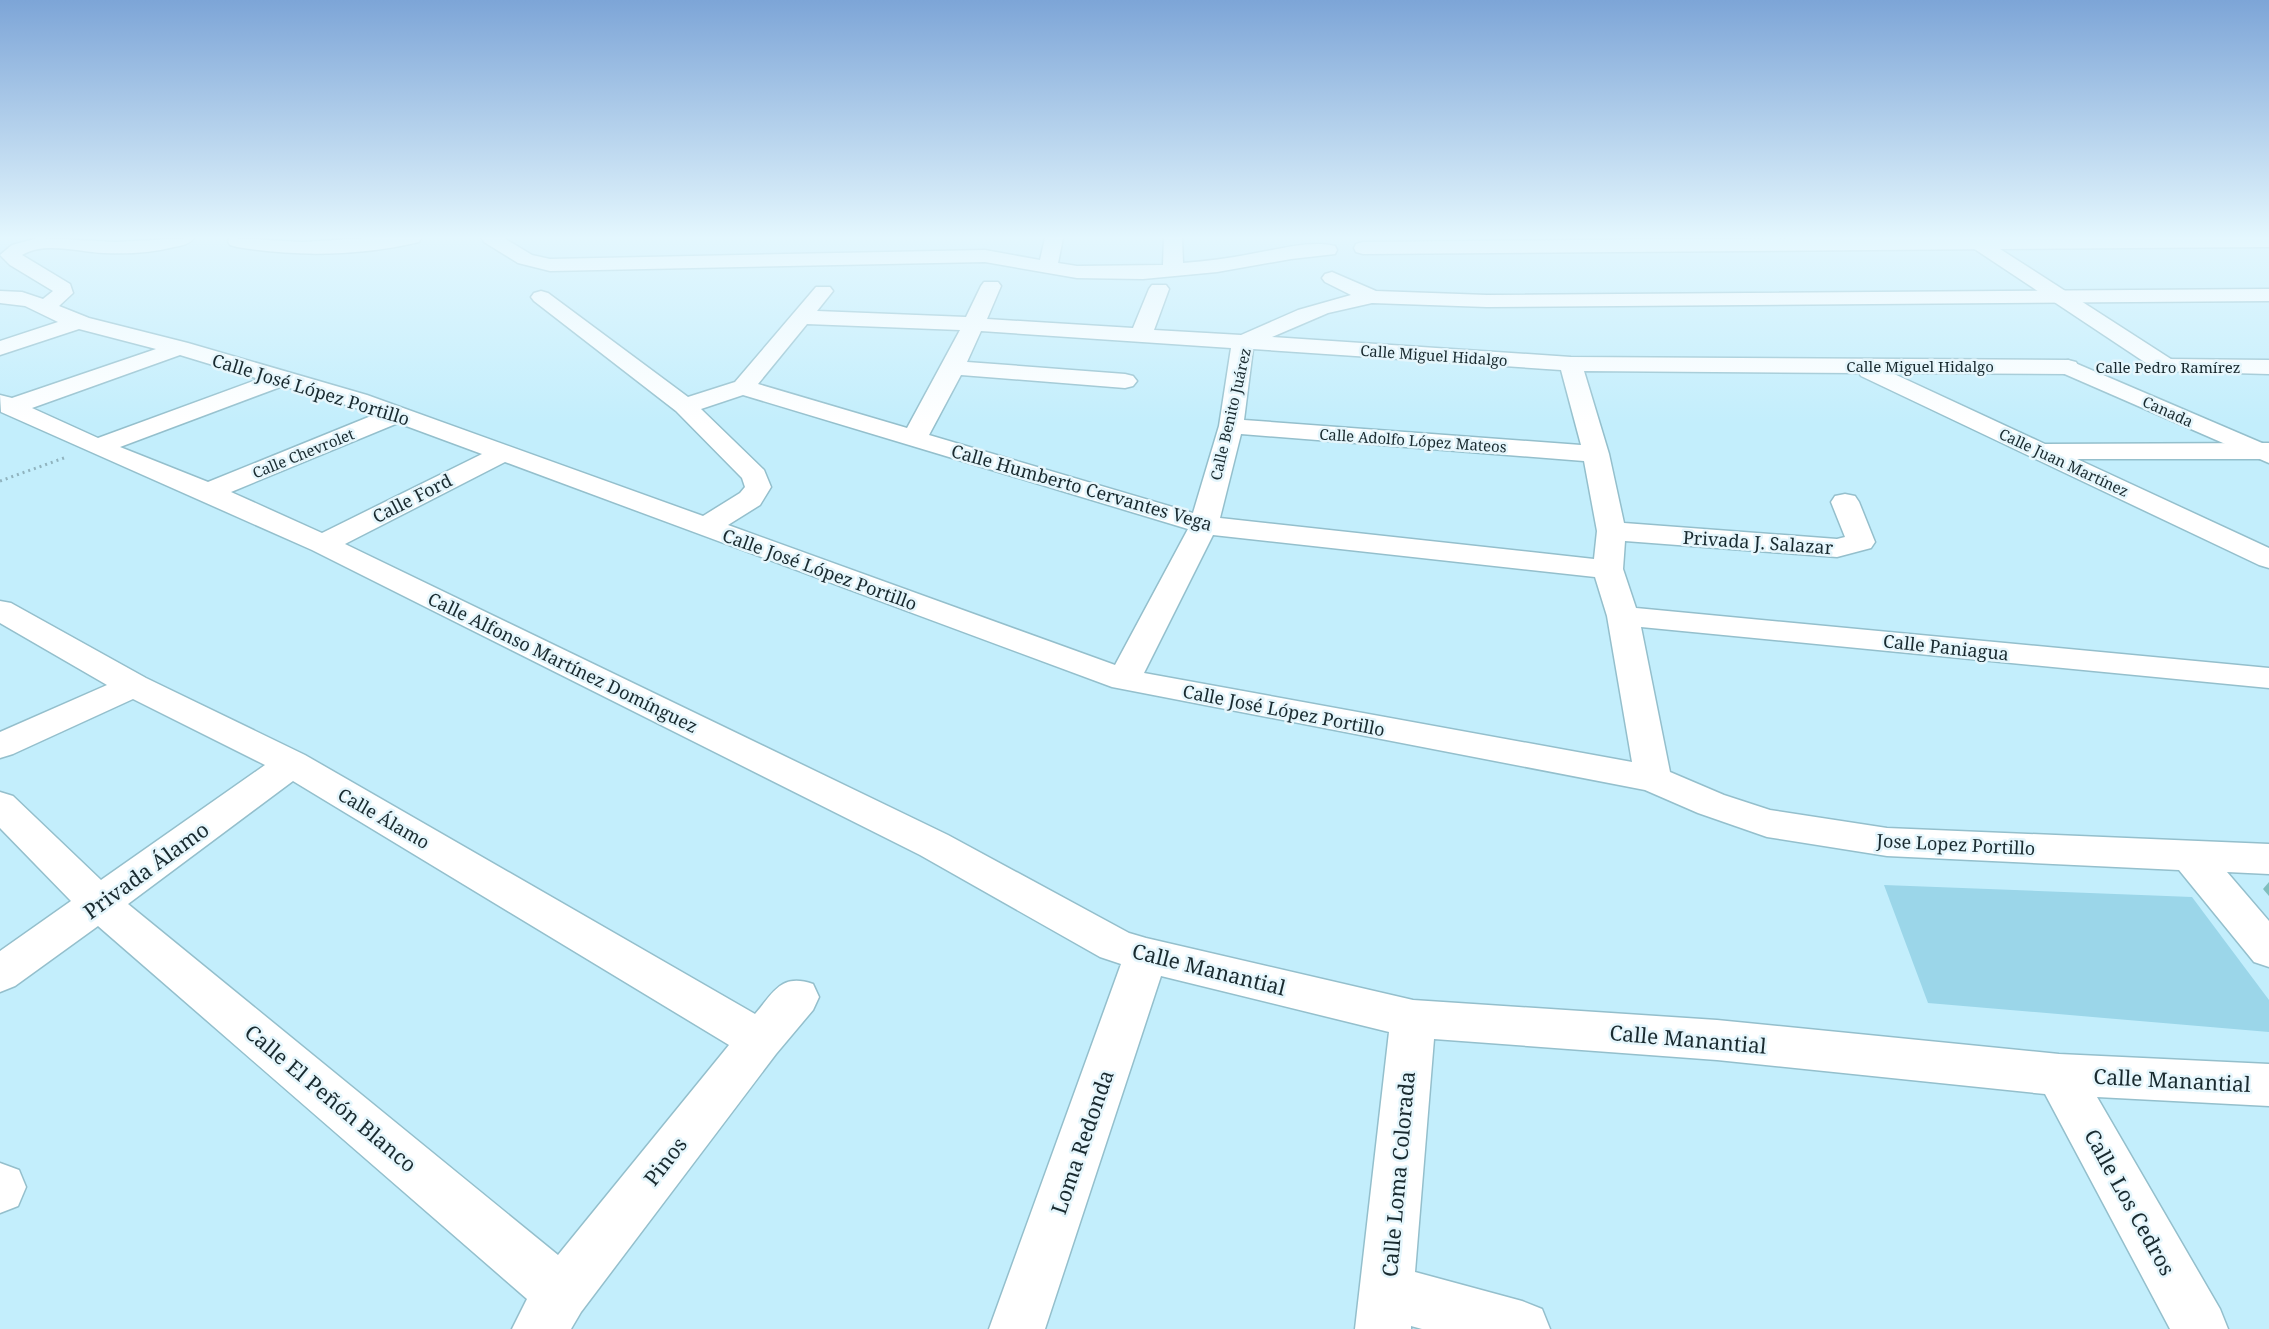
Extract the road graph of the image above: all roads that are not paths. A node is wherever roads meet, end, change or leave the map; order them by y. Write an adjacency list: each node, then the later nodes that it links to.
1 (26, 300): 11 (street, Calle José López Portillo)
2 (54, 300): 11 (street)
3 (545, 300): 29 (street)
4 (815, 300): 12 (street)
5 (984, 300): 14 (street)
6 (1155, 300): 15 (street)
7 (1349, 300): 16 (street, Calle Benito Juárez)
8 (1459, 300): 9 (street)
9 (1600, 300)
10 (2068, 300): 21 (street)
11 (47, 306): 13 (street, Calle José López Portillo)
12 (801, 316): 14 (street, Calle Miguel Hidalgo); 27 (street)
13 (78, 322): 17 (street); 18 (street, Calle José López Portillo)
14 (972, 324): 15 (street, Calle Miguel Hidalgo); 24 (street)
15 (1141, 336): 16 (street, Calle Miguel Hidalgo)
16 (1243, 343): 19 (street, Calle Miguel Hidalgo); 31 (street, Calle Benito Juárez)
17 (0, 348)
18 (180, 348): 25 (street, Calle José López Portillo); 28 (street)
19 (1571, 364): 20 (street, Calle Miguel Hidalgo); 37 (street)
20 (1859, 366): 22 (street, Calle Miguel Hidalgo); 34 (street, Calle Juan Martínez)
21 (2166, 366): 22 (street, Calle Pedro Ramírez); 23 (street, Calle Pedro Ramírez)
22 (2068, 367): 35 (street, Canada)
23 (2269, 367)
24 (953, 368): 26 (street); 32 (street)
25 (280, 379): 30 (street, Calle José López Portillo); 33 (street)
26 (1125, 381)
27 (743, 387): 29 (street); 32 (street, Calle Humberto Cervantes Vega)
28 (5, 405): 33 (street, Calle Alfonso Martínez Domínguez)
29 (685, 406): 41 (street)
30 (398, 414): 36 (street, Calle José López Portillo); 38 (street, Calle Chevrolet)
31 (1231, 426): 37 (street, Calle Adolfo López Mateos); 40 (street, Calle Benito Juárez)
32 (914, 439): 40 (street, Calle Humberto Cervantes Vega)
33 (97, 447): 38 (street, Calle Alfonso Martínez Domínguez)
34 (2041, 451): 35 (street); 44 (street, Calle Juan Martínez)
35 (2266, 452)
36 (503, 453): 41 (street, Calle José López Portillo); 43 (street, Calle Ford)
37 (1596, 454): 42 (street)
38 (208, 492): 43 (street, Calle Alfonso Martínez Domínguez)
39 (1845, 502): 42 (street, Privada J. Salazar)
40 (1204, 525): 45 (street, Calle Humberto Cervantes Vega); 49 (street, Calle Benito Juárez)
41 (706, 527): 49 (street, Calle José López Portillo)
42 (1611, 531): 45 (street)
43 (322, 544): 58 (street, Calle Alfonso Martínez Domínguez)
44 (2269, 559)
45 (1608, 569): 47 (street)
46 (0, 610): 50 (street, Calle Álamo)
47 (1623, 616): 48 (street, Calle Paniagua); 53 (street)
48 (2269, 678)
49 (1124, 680): 53 (street, Calle José López Portillo)
50 (134, 686): 51 (street); 52 (street, Calle Álamo)
51 (0, 746)
52 (292, 764): 57 (street, Privada Álamo); 63 (street, Calle Álamo)
53 (1653, 779): 55 (street, Jose Lopez Portillo)
54 (0, 805): 57 (street, Calle El Peñón Blanco)
55 (2190, 856): 56 (street, Jose Lopez Portillo); 59 (street)
56 (2269, 859)
57 (100, 904): 60 (street, Privada Álamo); 66 (street, Calle El Peñón Blanco)
58 (1130, 950): 62 (street, Calle Manantial); 68 (street, Loma Redonda)
59 (2269, 950)
60 (0, 974)
61 (797, 997): 63 (street, Pinos)
62 (1413, 1019): 64 (street, Calle Manantial); 67 (street, Calle Loma Colorada)
63 (760, 1040): 66 (street, Pinos)
64 (2059, 1074): 65 (street, Calle Manantial); 70 (street, Calle Los Cedros)
65 (2269, 1085)
66 (551, 1311)
67 (1385, 1311): 69 (street)
68 (1017, 1329)
69 (1522, 1329)
70 (2200, 1329)

